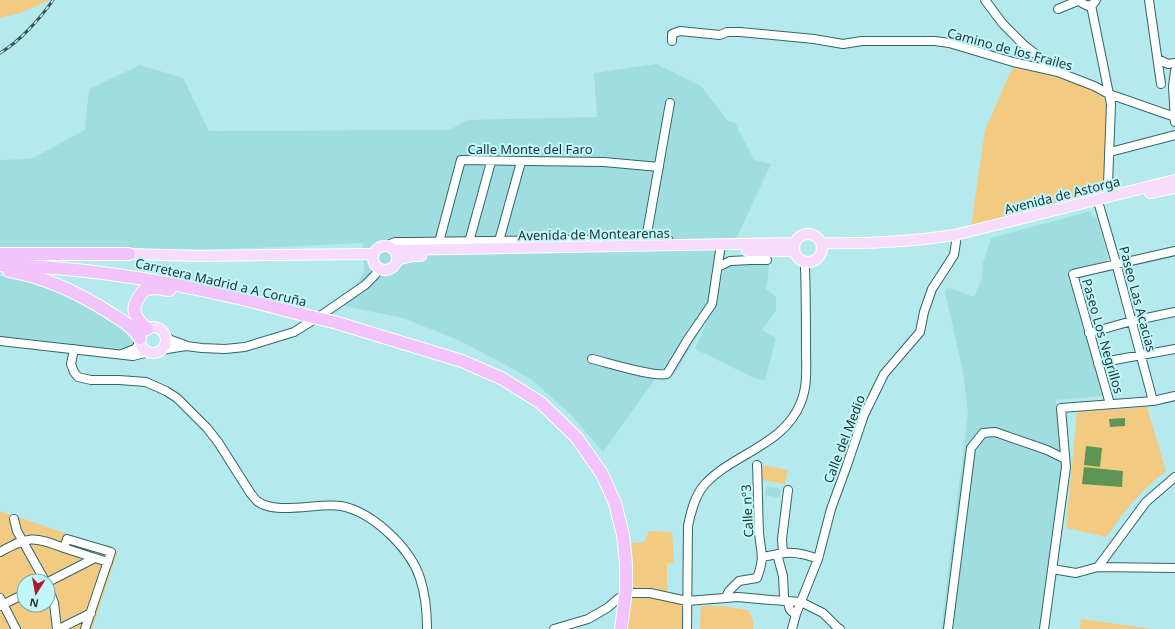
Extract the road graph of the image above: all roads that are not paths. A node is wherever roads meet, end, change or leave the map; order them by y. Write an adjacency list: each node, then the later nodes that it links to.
1 (985, 0): 10 (street)
2 (1080, 0): 4 (street); 5 (street)
3 (1149, 0): 7 (street)
4 (1093, 3): 13 (street)
5 (1058, 9)
6 (672, 41): 10 (street, Camino de los Frailes)
7 (1158, 59): 8 (street); 11 (street); 12 (street)
8 (1175, 63)
9 (1175, 71): 12 (street)
10 (1058, 72): 13 (street, Camino de los Frailes)
11 (1161, 84)
12 (1173, 86): 15 (street)
13 (1109, 94): 15 (street, Camino de los Frailes); 17 (street)
14 (670, 103): 20 (street)
15 (1175, 119)
16 (1175, 135): 17 (street)
17 (1110, 152): 23 (street)
18 (491, 162): 19 (street, Calle Monte del Faro); 29 (street, Calle Monte del Faro); 30 (street)
19 (521, 162): 20 (street, Calle Monte del Faro); 28 (street)
20 (659, 167): 26 (street)
21 (1175, 180): 23 (main road, Avenida de Astorga)
22 (1175, 188): 24 (main road, Avenida de Astorga)
23 (1111, 195): 25 (main road, Avenida de Astorga)
24 (1099, 205): 25 (main road, Avenida de Astorga); 44 (street, Paseo Las Acacias)
25 (955, 238): 32 (main road); 79 (street, Calle del Medio)
26 (646, 239): 27 (street); 28 (street)
27 (668, 239)
28 (499, 241): 30 (street)
29 (439, 242): 30 (street); 35 (street)
30 (469, 242)
31 (794, 247): 32 (main road); 33 (main road, Avenida de Montearenas); 35 (main road, Avenida de Montearenas); 43 (main road)
32 (822, 247): 43 (main road)
33 (759, 251): 38 (main road, Avenida de Montearenas); 40 (street)
34 (1175, 251): 44 (street)
35 (393, 252): 38 (main road, Avenida de Montearenas); 39 (main road); 47 (main road)
36 (0, 254): 37 (highway)
37 (129, 254): 39 (main road)
38 (720, 254): 42 (street); 46 (street)
39 (373, 255): 47 (main road)
40 (752, 260): 41 (street); 42 (street)
41 (767, 260)
42 (730, 261): 46 (street)
43 (806, 262): 90 (street)
44 (1116, 264): 51 (street, Paseo Las Acacias); 52 (street, Paseo Los Negrillos)
45 (0, 265): 49 (highway, Carretera Madrid a A Coruña)
46 (718, 267): 63 (street)
47 (379, 268): 56 (street, Carretera Madrid a A Coruña)
48 (0, 270): 54 (highway)
49 (253, 302): 54 (highway); 103 (highway, Carretera Madrid a A Coruña, bridge)
50 (1175, 312): 51 (street)
51 (1132, 322): 52 (street); 62 (street, Paseo Las Acacias)
52 (1089, 333): 64 (street, Paseo Los Negrillos)
53 (164, 335): 54 (main road); 56 (street, Carretera Madrid a A Coruña); 59 (main road)
54 (142, 336): 60 (main road); 61 (street)
55 (0, 341): 57 (street)
56 (186, 346): 59 (street, Carretera Madrid a A Coruña)
57 (74, 349): 61 (street); 101 (street)
58 (1175, 349): 62 (street)
59 (160, 350): 60 (main road)
60 (150, 352): 61 (street)
61 (121, 354)
62 (1141, 355): 64 (street); 66 (street, Paseo Las Acacias)
63 (592, 359)
64 (1098, 363): 67 (street, Paseo Los Negrillos)
65 (1175, 396): 66 (street)
66 (1153, 400): 67 (street)
67 (1110, 404): 68 (street)
68 (1065, 459): 83 (street); 106 (street)
69 (757, 465): 77 (street, Calle nº3)
70 (1175, 477): 81 (street)
71 (788, 490): 76 (street)
72 (14, 519): 73 (street)
73 (22, 540): 74 (street); 75 (street); 84 (street)
74 (64, 548): 78 (street); 80 (street)
75 (0, 552)
76 (780, 553): 77 (street); 79 (street); 91 (street)
77 (763, 557): 88 (street)
78 (95, 558): 80 (street); 85 (street)
79 (818, 558): 92 (street, Calle del Medio)
80 (108, 562): 95 (street)
81 (1098, 567): 82 (street); 83 (street)
82 (1175, 568)
83 (1052, 569): 107 (street)
84 (41, 573)
85 (56, 578)
86 (632, 593): 90 (street)
87 (16, 597): 93 (street)
88 (726, 597): 90 (street); 91 (street)
89 (619, 598): 102 (street)
90 (688, 601): 104 (street)
91 (787, 601): 92 (street); 96 (street)
92 (801, 602): 96 (street, Calle del Medio); 97 (street)
93 (1, 603): 98 (street)
94 (56, 613): 99 (street)
95 (91, 613): 99 (street); 100 (street)
96 (796, 614): 105 (street, Calle del Medio)
97 (835, 627)
98 (16, 629)
99 (58, 629)
100 (85, 629)
101 (427, 629)
102 (554, 629)
103 (621, 629)
104 (688, 629)
105 (792, 629)
106 (948, 629)
107 (1044, 629)

